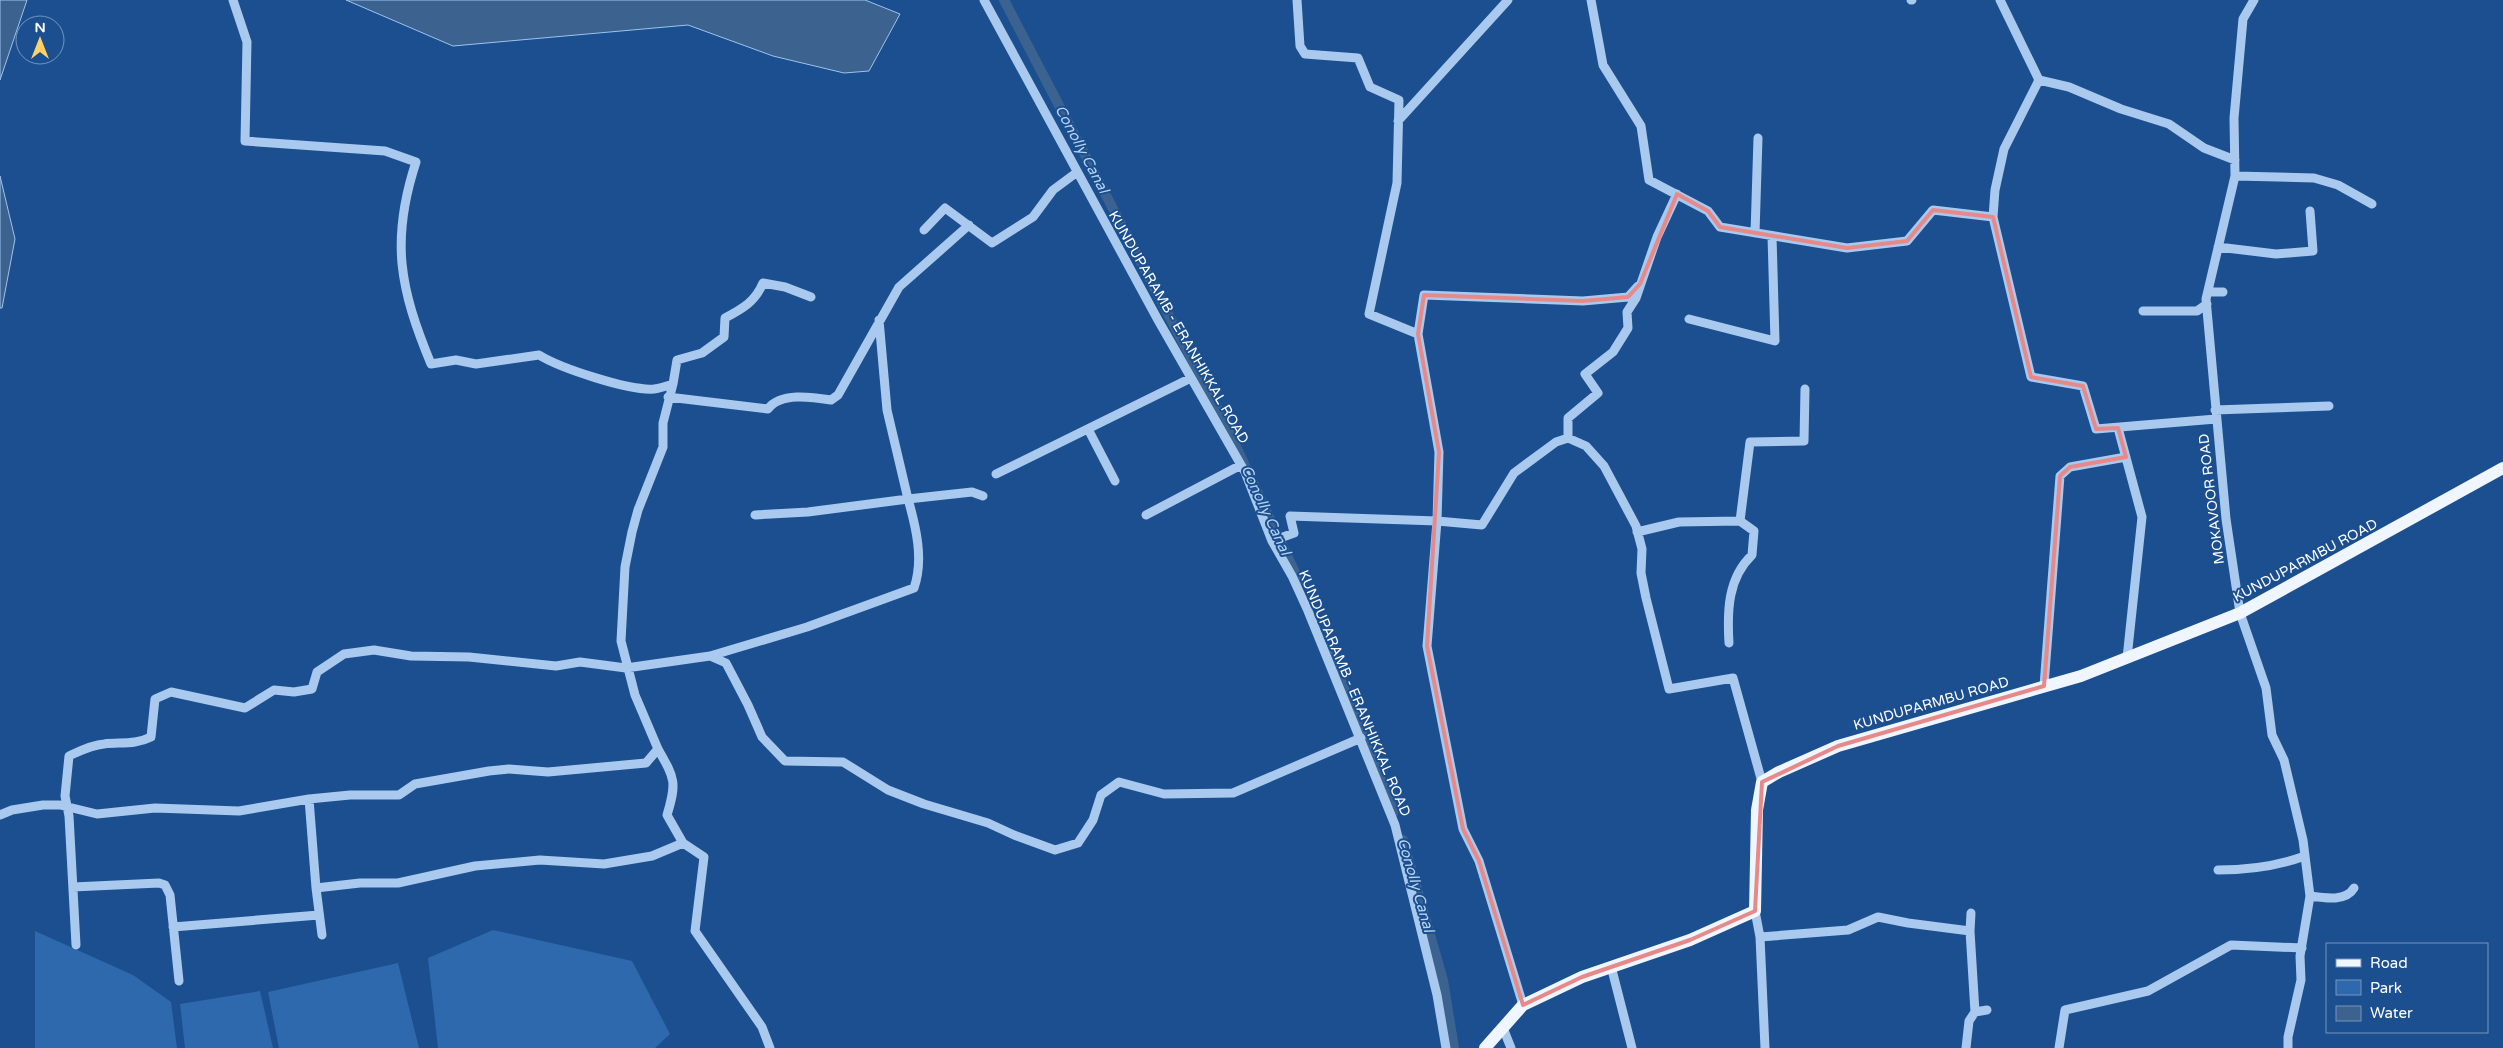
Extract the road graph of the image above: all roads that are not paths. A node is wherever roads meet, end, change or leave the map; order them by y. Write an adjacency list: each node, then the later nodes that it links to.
1 (233, 0): 33 (street)
2 (984, 0): 12 (street, KUNDUPARAMB - ERANHIKKAL ROAD)
3 (1297, 0): 9 (street)
4 (1508, 0): 9 (street)
5 (1591, 0): 14 (street)
6 (2000, 0): 8 (street)
7 (2254, 0): 11 (street, MOKAVOOR ROAD)
8 (2039, 80): 11 (street); 17 (street)
9 (1398, 122): 31 (street)
10 (1758, 138): 20 (street)
11 (2235, 160): 13 (street, MOKAVOOR ROAD)
12 (1076, 173): 18 (street); 32 (street, KUNDUPARAMB - ERANHIKKAL ROAD)
13 (2235, 176): 15 (street); 22 (street, MOKAVOOR ROAD)
14 (1677, 194): 20 (street); 23 (street)
15 (2372, 204)
16 (2310, 212): 22 (street)
17 (1993, 217): 21 (street); 38 (street)
18 (969, 225): 19 (street); 30 (street)
19 (924, 230)
20 (1756, 233): 21 (street)
21 (1772, 236): 29 (street)
22 (2218, 247): 24 (street, MOKAVOOR ROAD)
23 (1640, 284): 31 (street); 40 (street)
24 (2208, 292): 25 (street); 27 (street, MOKAVOOR ROAD)
25 (2223, 292)
26 (811, 297): 33 (street)
27 (2207, 304): 28 (street); 37 (street, MOKAVOOR ROAD)
28 (2143, 311)
29 (1689, 319)
30 (879, 320): 35 (street); 47 (street)
31 (1418, 334): 50 (street)
32 (1191, 378): 39 (street); 42 (street, KUNDUPARAMB - ERANHIKKAL ROAD)
33 (674, 384): 35 (street)
34 (1805, 389): 51 (street)
35 (668, 397): 58 (street)
36 (2329, 406): 37 (street)
37 (2215, 415): 38 (street); 54 (street, MOKAVOOR ROAD)
38 (2118, 428): 41 (street)
39 (1088, 429): 44 (street); 45 (street)
40 (1568, 438): 50 (street); 52 (street)
41 (2126, 457): 57 (street); 59 (street)
42 (1241, 465): 49 (street); 53 (street, KUNDUPARAMB - ERANHIKKAL ROAD)
43 (2503, 468): 54 (main road, KUNDUPARMBU ROAD)
44 (996, 474)
45 (1115, 482)
46 (984, 496): 47 (street)
47 (908, 499): 48 (street); 56 (street)
48 (755, 515)
49 (1146, 515)
50 (1436, 521): 53 (street); 84 (street)
51 (1740, 521): 52 (street); 55 (street)
52 (1637, 532): 62 (street)
53 (1273, 540): 60 (street, KUNDUPARAMB - ERANHIKKAL ROAD)
54 (2240, 613): 57 (main road, KUNDUPARMBU ROAD); 67 (street, MOKAVOOR ROAD)
55 (1729, 643)
56 (710, 656): 58 (street); 60 (street)
57 (2127, 658): 59 (main road, KUNDUPARMBU ROAD)
58 (626, 668): 61 (street); 64 (street)
59 (2044, 686): 62 (main road, KUNDUPARMBU ROAD)
60 (1360, 738): 89 (street, KUNDUPARAMB - ERANHIKKAL ROAD)
61 (658, 749): 63 (street); 66 (street)
62 (1762, 782): 73 (main road)
63 (309, 799): 64 (street); 70 (street)
64 (67, 806): 65 (street); 69 (street)
65 (0, 815)
66 (683, 843): 70 (street); 88 (street)
67 (2305, 856): 68 (street); 72 (street, MOKAVOOR ROAD)
68 (2218, 870)
69 (73, 887): 76 (street); 80 (street)
70 (316, 888): 75 (street)
71 (2354, 888): 72 (street)
72 (2310, 896): 81 (street, MOKAVOOR ROAD)
73 (1756, 911): 79 (street); 82 (main road)
74 (1971, 913): 77 (street)
75 (319, 915): 76 (street); 78 (street)
76 (174, 927): 83 (street)
77 (1970, 931): 79 (street); 86 (street)
78 (322, 935)
79 (1760, 936): 93 (street)
80 (76, 945)
81 (2302, 948): 95 (street); 96 (street, MOKAVOOR ROAD)
82 (1611, 966): 84 (main road); 92 (street)
83 (179, 981)
84 (1523, 1005): 87 (main road)
85 (1987, 1010): 86 (street)
86 (1975, 1012): 94 (street)
87 (1503, 1028): 90 (main road); 91 (street)
88 (770, 1048)
89 (1446, 1048)
90 (1485, 1048)
91 (1512, 1048)
92 (1632, 1048)
93 (1765, 1048)
94 (1966, 1048)
95 (2059, 1048)
96 (2288, 1048)

